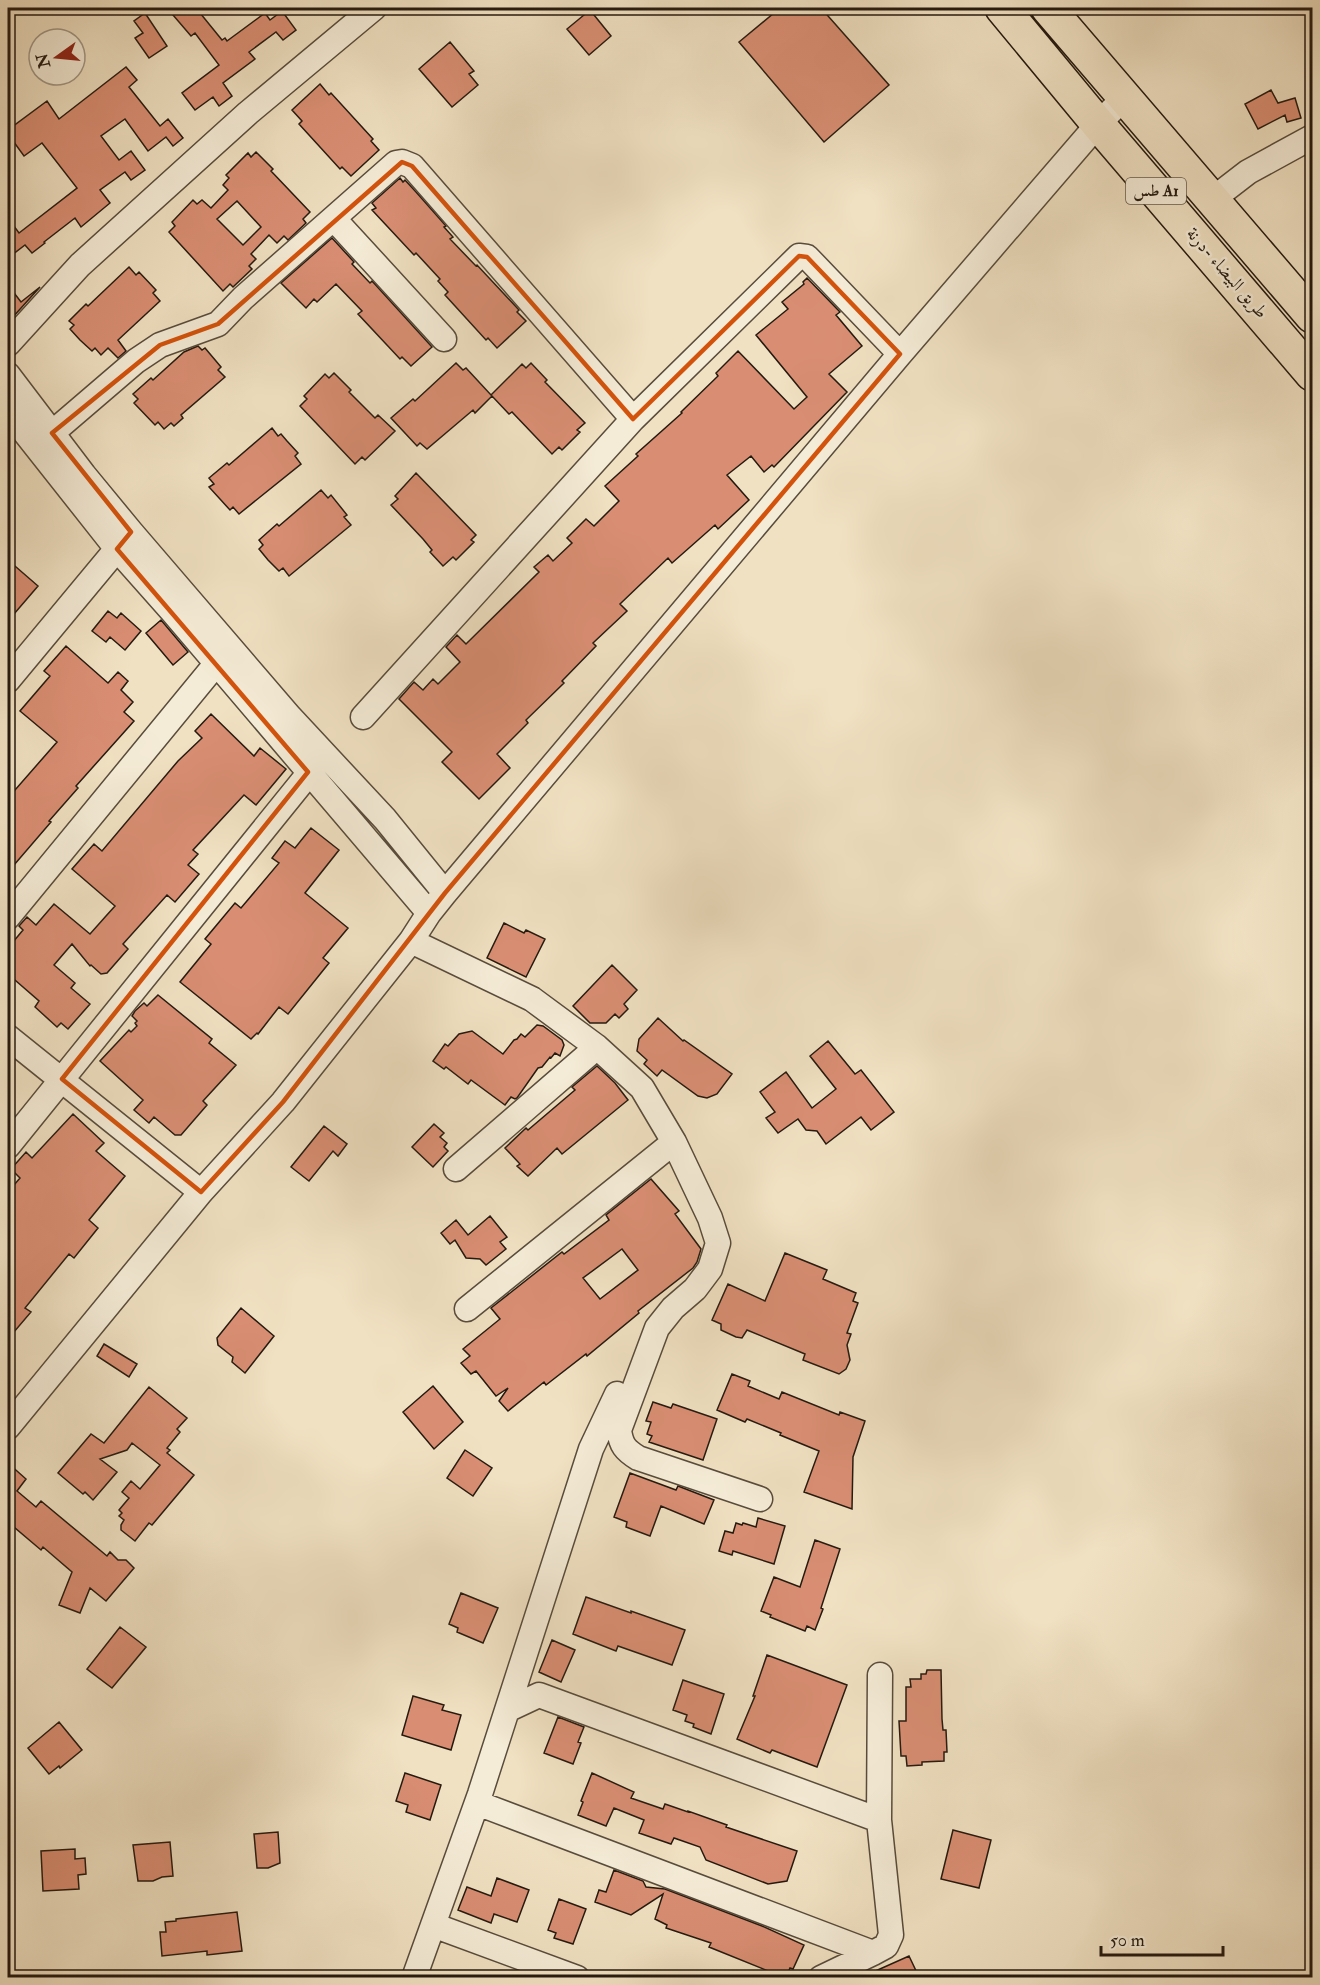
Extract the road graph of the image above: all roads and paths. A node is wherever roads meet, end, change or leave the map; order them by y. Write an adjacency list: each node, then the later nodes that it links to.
1 (374, 8): 11 (street)
2 (1002, 8): 5 (highway, طريق البيضاء -درنة / طس A1)
3 (1048, 8): 4 (highway, طريق البيضاء -درنة / طس A1)
4 (1124, 98): 5 (street); 7 (highway, طريق البيضاء -درنة / طس A1)
5 (1098, 124): 12 (street); 13 (highway, طريق البيضاء -درنة / طس A1)
6 (1312, 137): 7 (street)
7 (1213, 198): 9 (highway, طريق البيضاء -درنة / طس A1)
8 (334, 219): 10 (street); 16 (street); 17 (street)
9 (1312, 316)
10 (444, 339)
11 (8, 344)
12 (900, 354): 16 (street); 24 (street)
13 (1312, 374)
14 (10, 384): 17 (street)
15 (8, 411): 18 (street)
16 (633, 419): 21 (street)
17 (52, 433): 18 (street)
18 (124, 540): 19 (street); 20 (street)
19 (223, 656): 22 (street); 23 (street); 26 (street)
20 (8, 680)
21 (363, 717)
22 (326, 753): 23 (street); 24 (street)
23 (308, 772): 25 (street); 30 (street)
24 (445, 893): 25 (street)
25 (429, 913): 27 (street)
26 (8, 917)
27 (411, 941): 29 (street); 34 (street)
28 (8, 1037): 30 (street)
29 (597, 1047): 31 (street); 33 (street)
30 (62, 1079): 32 (street); 34 (street)
31 (674, 1142): 35 (street); 36 (street)
32 (8, 1146)
33 (456, 1169)
34 (201, 1192): 37 (street)
35 (467, 1309)
36 (657, 1328): 38 (street); 40 (street)
37 (8, 1427)
38 (760, 1499)
39 (880, 1675): 42 (street)
40 (507, 1710): 41 (street); 42 (street)
41 (477, 1803): 43 (street); 44 (street)
42 (879, 1820): 44 (street)
43 (433, 1925): 45 (street); 46 (street)
44 (873, 1953): 47 (street)
45 (414, 1977)
46 (577, 1977)
47 (821, 1977)

